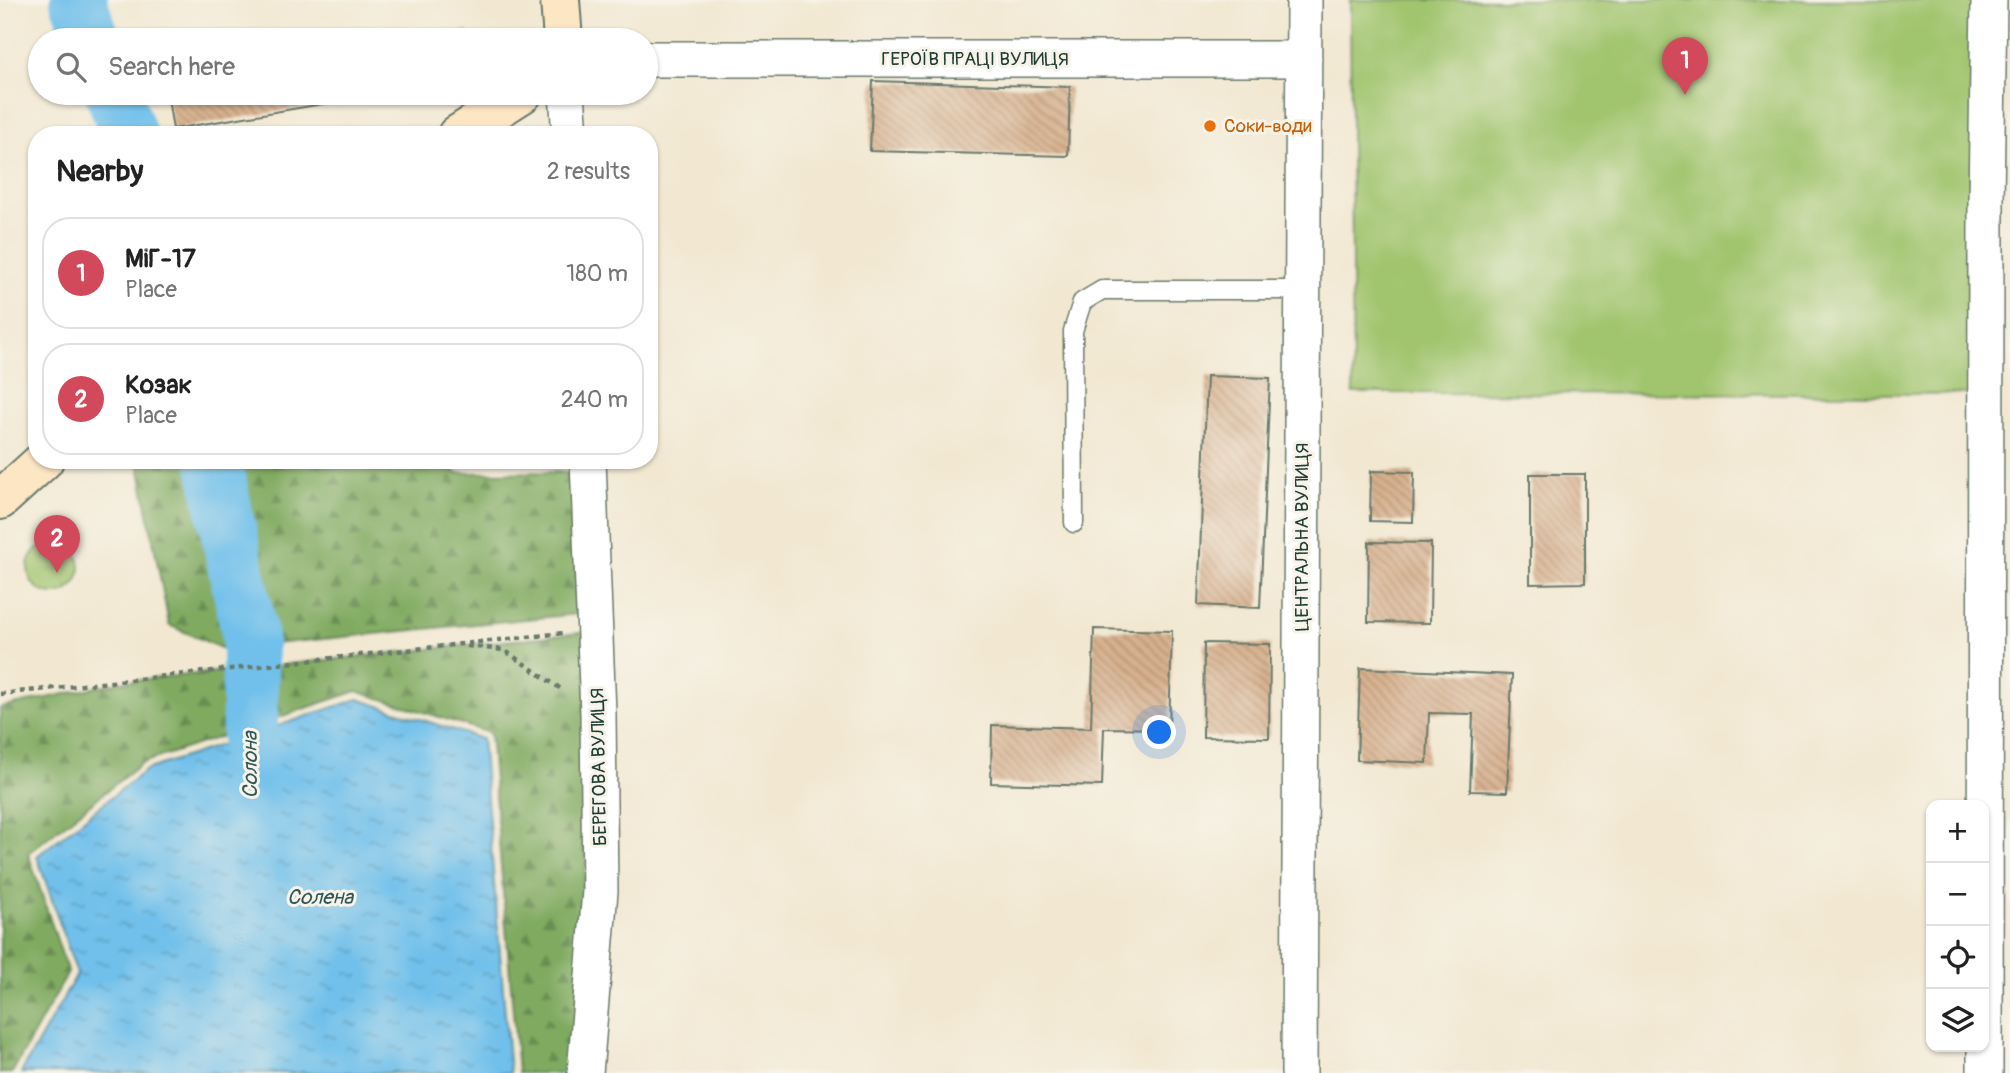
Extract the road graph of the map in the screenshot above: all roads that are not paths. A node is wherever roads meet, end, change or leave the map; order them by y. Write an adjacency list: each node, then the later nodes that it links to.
1 (560, 0): 4 (main road)
2 (1304, 0): 6 (street, ЦЕНТРАЛЬНА ВУЛИЦЯ)
3 (1989, 0): 7 (street)
4 (563, 28)
5 (658, 59): 6 (street, ГЕРОЇВ ПРАЦІ ВУЛИЦЯ)
6 (1304, 59): 12 (street, ЦЕНТРАЛЬНА ВУЛИЦЯ)
7 (1999, 67): 19 (street)
8 (504, 105): 10 (main road)
9 (568, 105): 11 (street)
10 (471, 126)
11 (569, 126)
12 (1304, 290): 16 (lane); 18 (street, ЦЕНТРАЛЬНА ВУЛИЦЯ)
13 (34, 469): 15 (main road)
14 (588, 469): 17 (street, БЕРЕГОВА ВУЛИЦЯ)
15 (0, 500)
16 (1074, 523)
17 (585, 1073)
18 (1299, 1073)
19 (1985, 1073)

